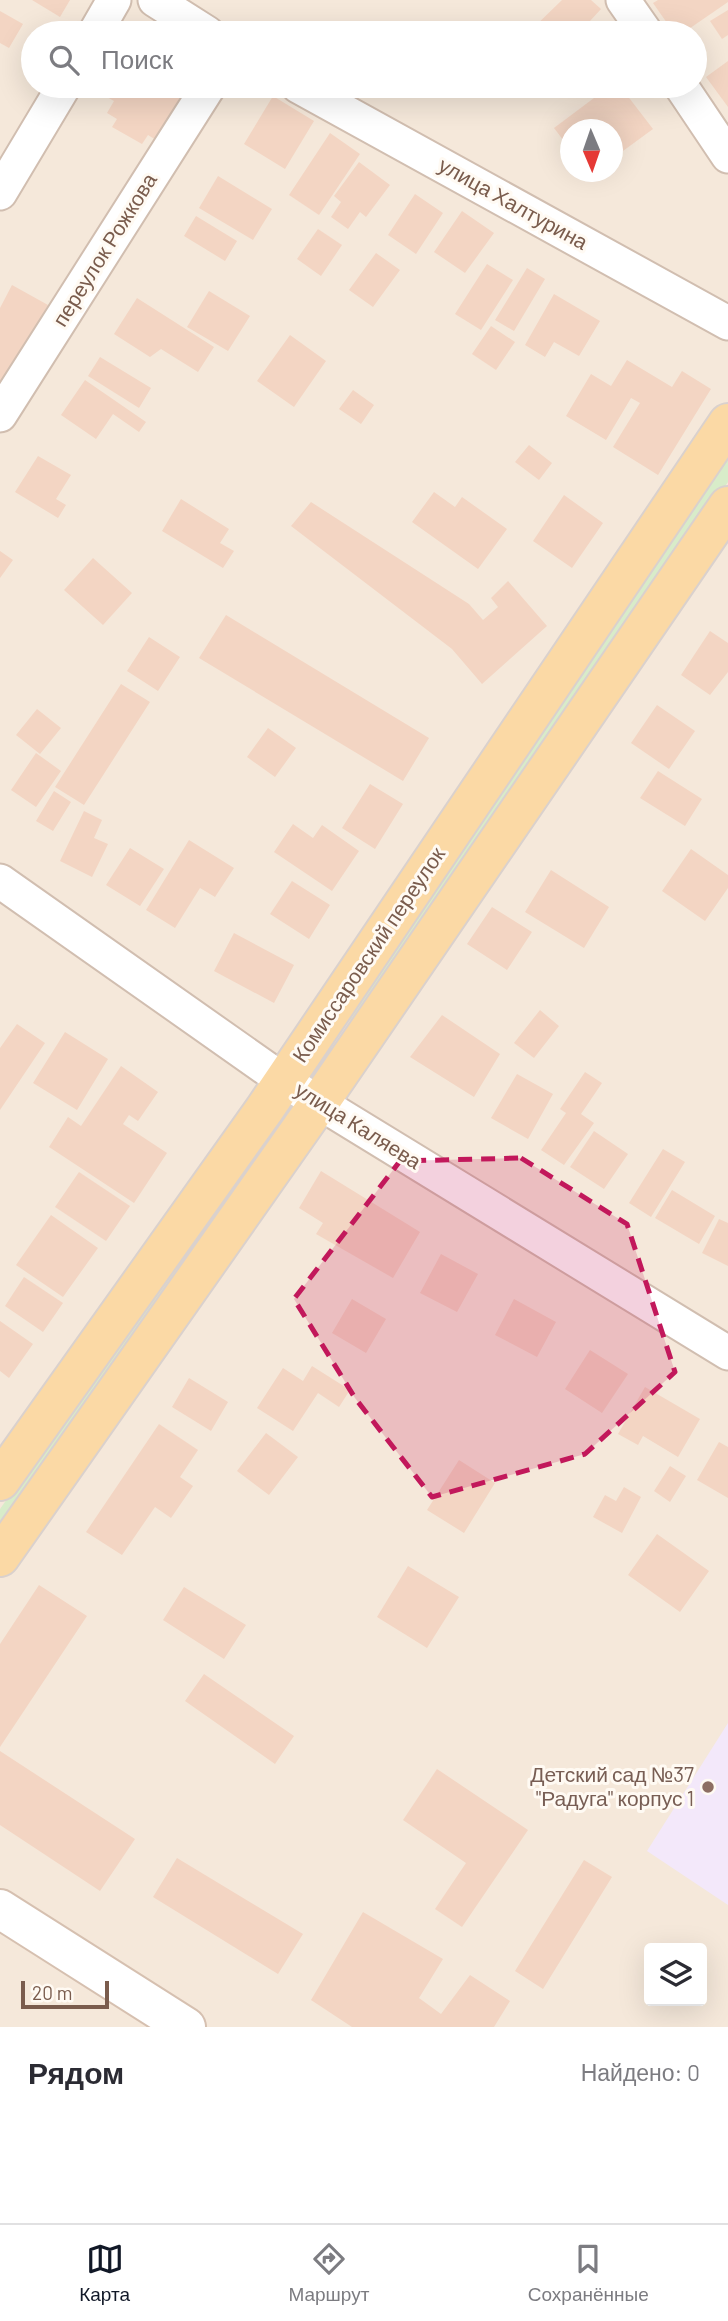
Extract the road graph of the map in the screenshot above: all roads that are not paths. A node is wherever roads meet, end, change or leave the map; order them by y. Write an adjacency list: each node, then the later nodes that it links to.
1 (114, 0): 4 (street)
2 (155, 0): 5 (street)
3 (624, 0): 6 (street)
4 (101, 21)
5 (188, 21)
6 (638, 21)
7 (57, 98): 12 (street)
8 (201, 98): 14 (street, переулок Рожкова)
9 (320, 98): 13 (street, улица Халтурина)
10 (689, 98): 11 (street)
11 (728, 156)
12 (0, 193)
13 (728, 323)
14 (0, 415)
15 (728, 423): 18 (main road, Комиссаровский переулок)
16 (728, 506): 19 (main road, Комиссаровский переулок)
17 (0, 881): 18 (street, улица Каляева)
18 (284, 1081): 19 (street, улица Каляева); 21 (main road, Комиссаровский переулок)
19 (319, 1103): 20 (street, улица Каляева); 22 (main road, Комиссаровский переулок)
20 (728, 1353)
21 (0, 1481)
22 (0, 1557)
23 (0, 1909): 24 (main road)
24 (186, 2027)

